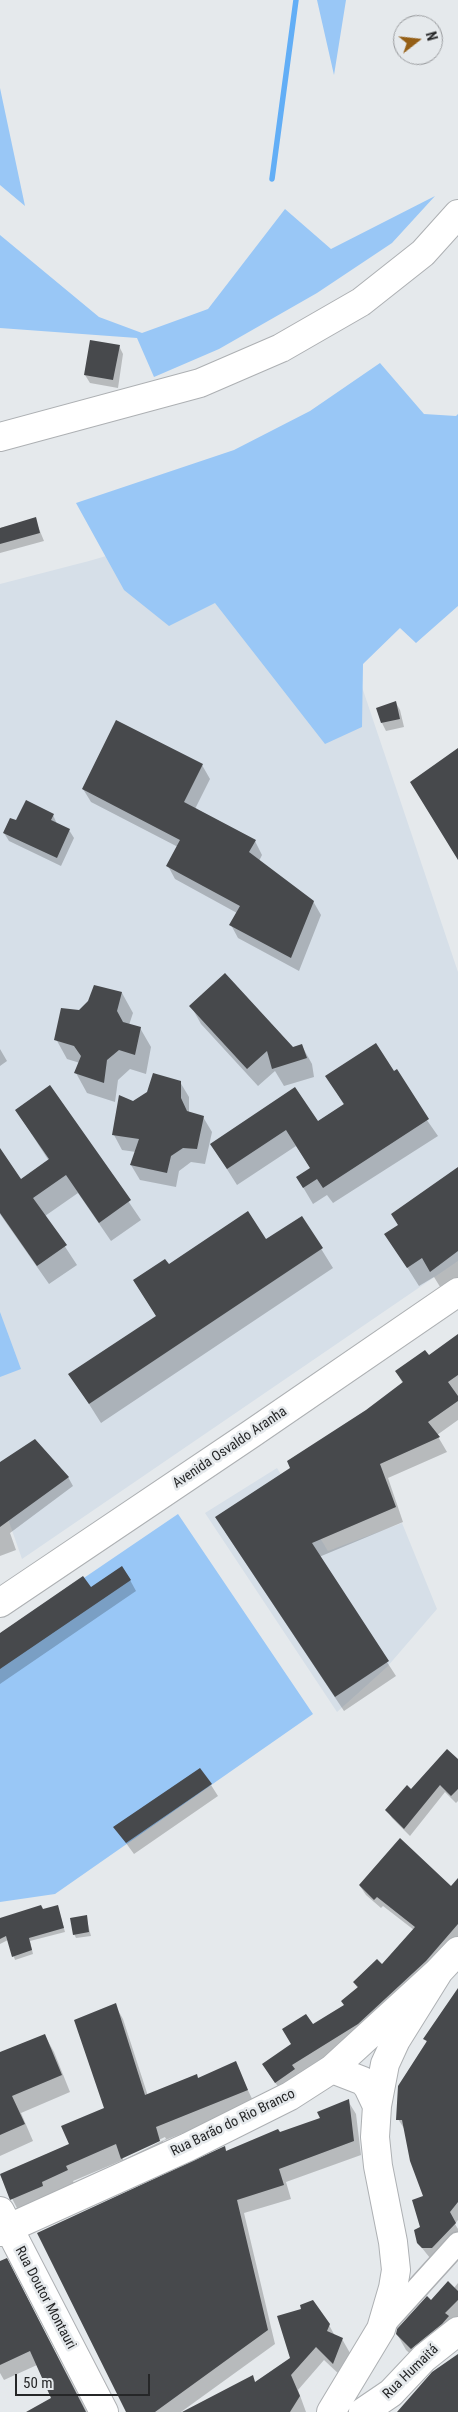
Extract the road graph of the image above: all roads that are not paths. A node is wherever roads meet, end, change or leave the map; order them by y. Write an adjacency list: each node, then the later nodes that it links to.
1 (458, 214): 2 (main road)
2 (0, 437)
3 (458, 1292): 4 (main road, Avenida Osvaldo Aranha)
4 (0, 1603)
5 (458, 1951): 6 (main road)
6 (439, 1971): 7 (main road, Rua Barão do Rio Branco); 8 (main road)
7 (332, 2069): 8 (main road); 9 (main road, Rua Barão do Rio Branco)
8 (376, 2106): 10 (main road)
9 (3, 2224): 15 (main road, Rua Doutor Montauri)
10 (393, 2242): 12 (street); 13 (main road)
11 (458, 2243): 12 (street)
12 (434, 2271): 13 (street)
13 (381, 2329): 16 (main road)
14 (458, 2331): 17 (main road, Rua Humaitá)
15 (104, 2412)
16 (330, 2412)
17 (363, 2412)

